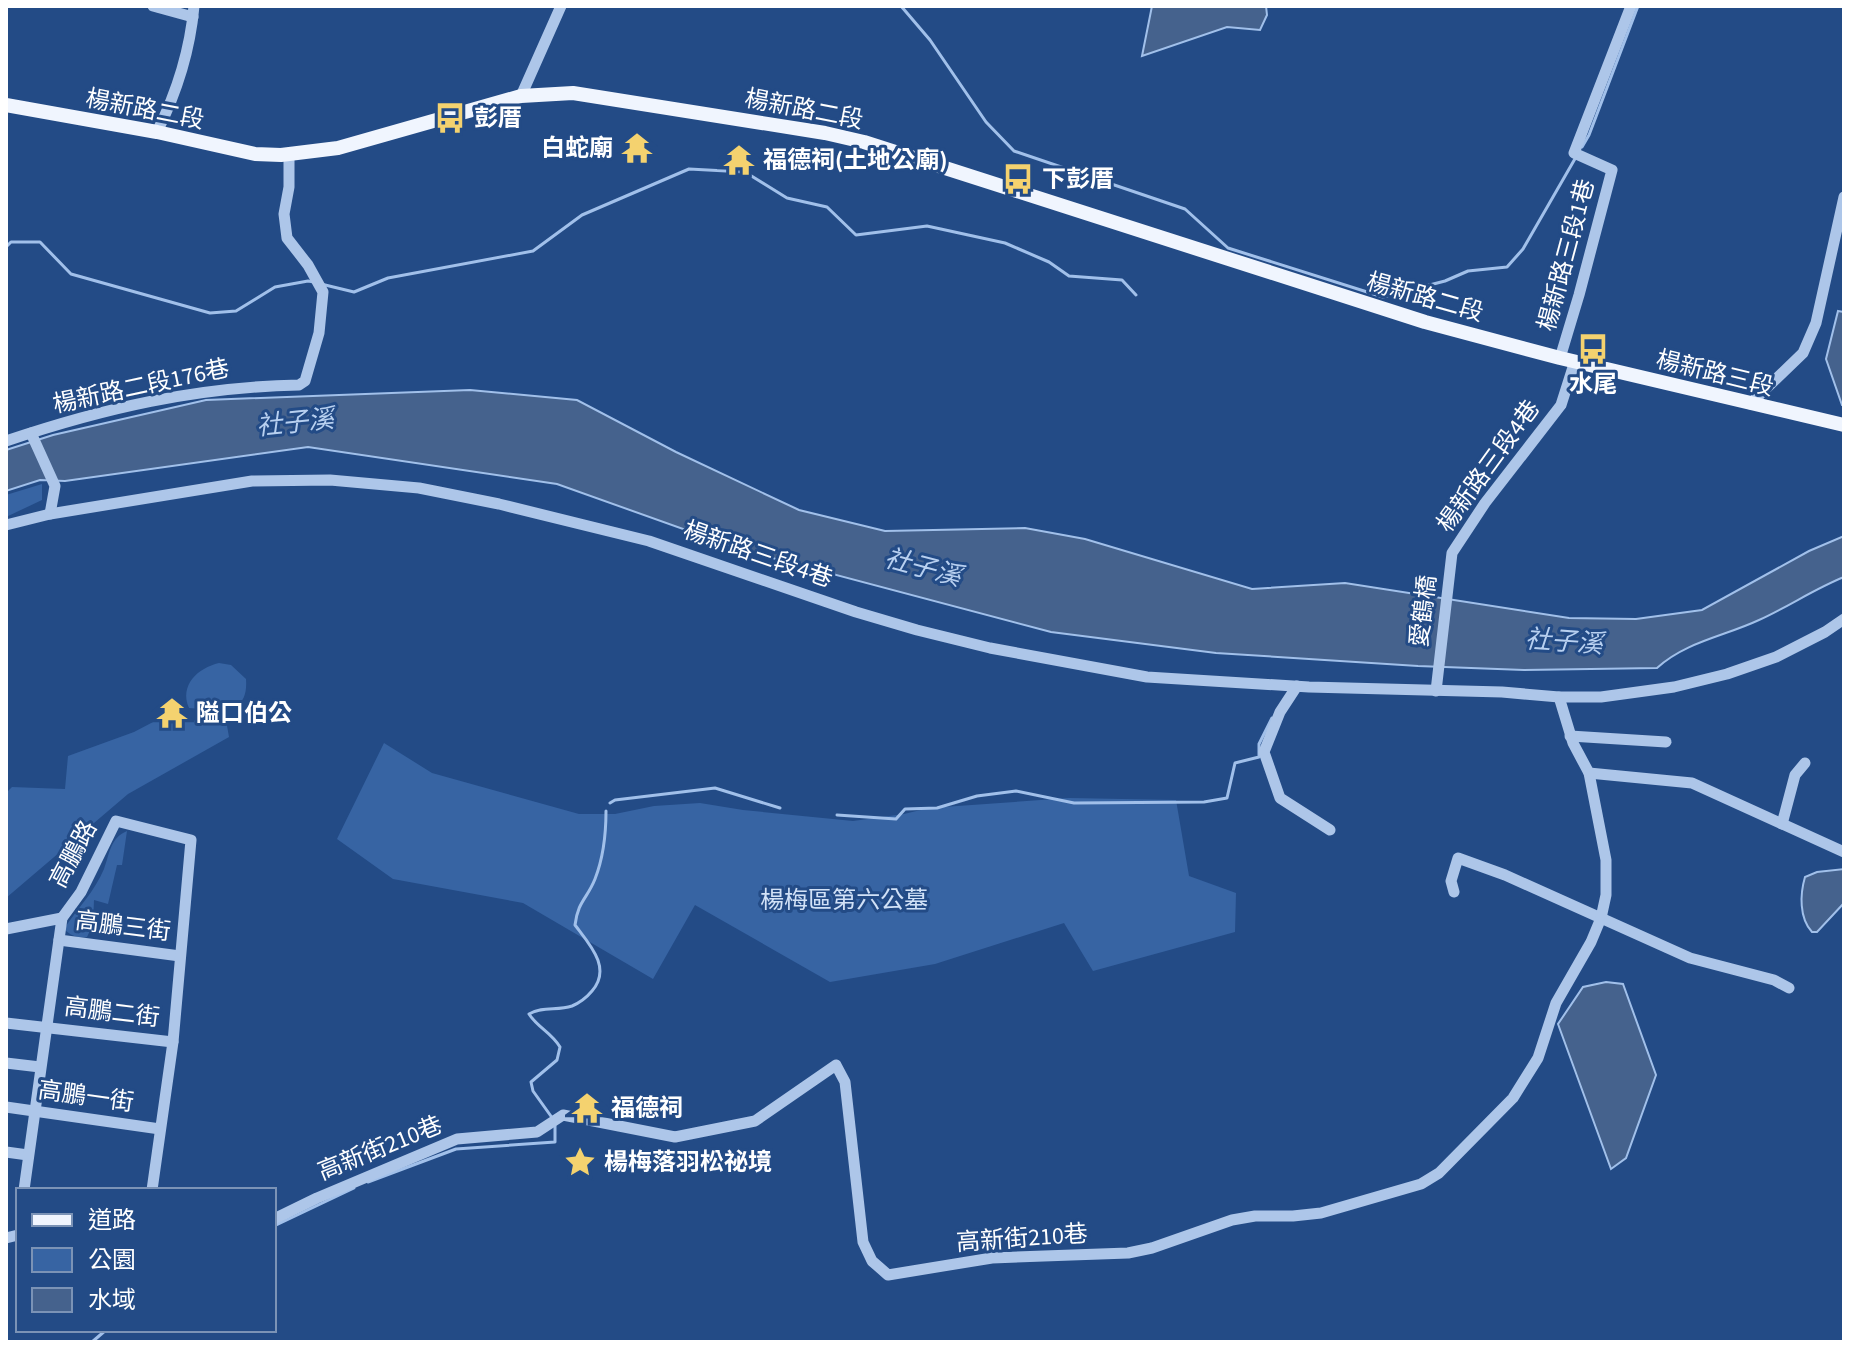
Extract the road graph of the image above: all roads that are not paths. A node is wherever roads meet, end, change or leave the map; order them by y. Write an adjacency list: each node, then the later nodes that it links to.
1 (153, 6): 4 (street)
2 (561, 6): 5 (street)
3 (1631, 6): 10 (street, 楊新路三段1巷)
4 (193, 12): 7 (street)
5 (521, 96): 8 (main road, 楊新路二段); 10 (main road, 楊新路二段)
6 (6, 105): 7 (main road, 楊新路二段)
7 (157, 132): 8 (main road, 楊新路二段)
8 (289, 154): 14 (street, 楊新路二段176巷)
9 (1844, 197): 12 (street)
10 (1560, 358): 11 (main road, 楊新路二段)
11 (1575, 361): 12 (main road, 楊新路三段); 18 (street, 楊新路三段4巷)
12 (1750, 404): 13 (main road, 楊新路三段)
13 (1844, 425)
14 (32, 435): 15 (street); 16 (street)
15 (6, 441)
16 (50, 514): 17 (street, 楊新路三段4巷); 20 (street, 楊新路三段4巷)
17 (6, 525)
18 (1452, 553): 21 (street, 愛鶴橋)
19 (1844, 619): 22 (street, 楊新路三段4巷)
20 (1297, 686): 21 (street, 楊新路三段4巷); 28 (street)
21 (1436, 691): 22 (street, 楊新路三段4巷)
22 (1559, 697): 23 (street, 高新街210巷)
23 (1570, 736): 24 (street); 26 (street, 高新街210巷)
24 (1666, 742)
25 (1805, 763): 27 (street)
26 (1589, 773): 27 (street); 32 (street, 高新街210巷)
27 (1782, 824): 29 (street)
28 (1330, 830)
29 (1844, 852)
30 (1454, 892): 32 (street)
31 (62, 918): 33 (street); 34 (street, 高鵬路); 35 (street, 高鵬路)
32 (1601, 918): 36 (street); 49 (street, 高新街210巷)
33 (6, 929)
34 (59, 940): 35 (street, 高鵬三街); 38 (street, 高鵬路)
35 (180, 956): 39 (street, 高鵬路)
36 (1789, 988)
37 (6, 1023): 38 (street, 高鵬二街)
38 (45, 1027): 39 (street, 高鵬二街); 41 (street, 高鵬路)
39 (173, 1042): 44 (street, 高鵬路)
40 (6, 1063): 41 (street)
41 (40, 1067): 43 (street, 高鵬路)
42 (6, 1107): 43 (street, 高鵬一街)
43 (34, 1111): 44 (street, 高鵬一街); 46 (street, 高鵬路)
44 (160, 1129): 48 (street, 高鵬路)
45 (6, 1152): 46 (street)
46 (28, 1155): 47 (street, 高鵬路)
47 (24, 1188)
48 (152, 1188)
49 (276, 1218)

